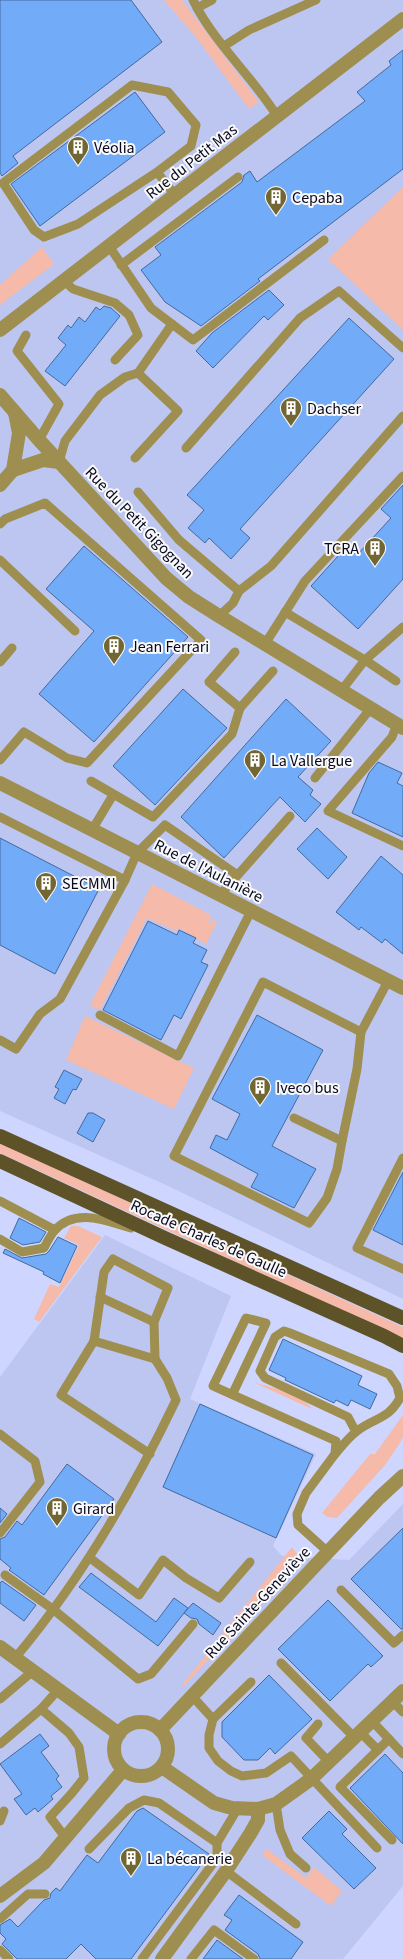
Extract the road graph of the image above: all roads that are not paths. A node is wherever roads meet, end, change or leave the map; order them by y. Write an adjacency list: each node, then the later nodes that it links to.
1 (212, 0): 3 (lane)
2 (316, 0): 5 (lane)
3 (195, 4): 5 (lane)
4 (403, 19): 6 (street, Rue du Petit Mas)
5 (224, 46): 6 (lane)
6 (277, 116): 9 (street, Rue du Petit Mas)
7 (157, 172): 7 (lane); 9 (lane)
8 (238, 177): 12 (lane)
9 (175, 195): 11 (street, Rue du Petit Mas)
10 (324, 240): 14 (lane)
11 (109, 246): 12 (lane); 13 (street, Rue du Petit Mas)
12 (122, 265): 14 (lane)
13 (64, 281): 15 (street, Rue du Petit Mas); 18 (lane)
14 (172, 324): 19 (lane)
15 (0, 330)
16 (26, 335): 23 (lane)
17 (403, 348): 24 (lane)
18 (115, 360)
19 (138, 373): 25 (lane); 26 (lane)
20 (0, 395): 21 (street, Rue du Petit Gigognan)
21 (14, 413): 23 (street, Rue du Petit Gigognan); 27 (street)
22 (403, 416): 33 (lane)
23 (39, 440): 26 (street, Rue du Petit Gigognan)
24 (186, 448)
25 (135, 458)
26 (59, 462): 27 (street); 35 (street, Rue du Petit Gigognan)
27 (13, 470): 29 (street)
28 (403, 476): 34 (lane)
29 (0, 485)
30 (138, 492): 33 (lane)
31 (0, 524): 49 (lane)
32 (0, 560): 37 (lane)
33 (240, 591): 35 (lane)
34 (285, 612): 38 (lane); 41 (lane)
35 (219, 616): 38 (street, Rue du Petit Gigognan)
36 (403, 626): 41 (lane)
37 (75, 631)
38 (266, 644): 45 (street, Rue du Petit Gigognan)
39 (12, 648): 42 (lane)
40 (235, 652): 46 (lane)
41 (365, 660): 44 (lane); 45 (lane)
42 (0, 662)
43 (272, 671): 46 (lane)
44 (396, 681)
45 (341, 690): 47 (street, Rue du Petit Gigognan)
46 (240, 708): 53 (lane)
47 (371, 708): 48 (street, Rue du Petit Gigognan); 50 (lane)
48 (401, 722): 57 (lane)
49 (0, 760)
50 (315, 778)
51 (91, 781): 53 (lane)
52 (0, 783): 56 (street, Rue de l'Aulanière)
53 (113, 795): 56 (lane)
54 (290, 816): 59 (lane)
55 (0, 817): 60 (lane)
56 (92, 830): 58 (street, Rue de l'Aulanière)
57 (403, 846)
58 (137, 853): 59 (lane); 60 (lane); 61 (street, Rue de l'Aulanière)
59 (236, 874): 61 (lane)
60 (125, 880): 67 (lane)
61 (220, 895): 62 (street, Rue de l'Aulanière)
62 (251, 911): 63 (street, Rue de l'Aulanière); 65 (lane)
63 (388, 981): 64 (street, Rue de l'Aulanière); 66 (lane)
64 (403, 988)
65 (100, 1016)
66 (361, 1032): 70 (lane); 70 (lane)
67 (0, 1040)
68 (294, 1118): 70 (lane)
69 (0, 1136): 79 (main road, Rocade Charles de Gaulle)
70 (342, 1141)
71 (403, 1158): 77 (lane)
72 (0, 1161): 75 (main road, Rocade Charles de Gaulle)
73 (0, 1201): 74 (lane)
74 (55, 1230): 75 (lane); 76 (lane)
75 (165, 1238): 82 (main road, Rocade Charles de Gaulle)
76 (0, 1239)
77 (403, 1269)
78 (100, 1297): 80 (lane); 80 (lane); 81 (lane)
79 (403, 1318)
80 (154, 1322): 83 (lane)
81 (94, 1342): 83 (lane); 87 (lane)
82 (403, 1346)
83 (155, 1359): 87 (lane)
84 (233, 1393): 84 (lane); 88 (lane)
85 (356, 1432): 85 (lane); 88 (lane)
86 (0, 1434): 92 (lane)
87 (150, 1454): 94 (lane)
88 (335, 1454): 93 (lane)
89 (403, 1463): 91 (street)
90 (403, 1476): 91 (street)
91 (379, 1498): 93 (street, Rue Sainte-Geneviève)
92 (0, 1533)
93 (328, 1552): 109 (street, Rue Sainte-Geneviève)
94 (90, 1558): 95 (lane); 98 (lane)
95 (250, 1562)
96 (5, 1575): 98 (lane)
97 (341, 1590): 100 (lane)
98 (54, 1610): 99 (lane); 102 (lane)
99 (193, 1624)
100 (403, 1635)
101 (0, 1647): 102 (street)
102 (15, 1658): 104 (street)
103 (281, 1663): 118 (lane)
104 (33, 1671): 106 (street); 108 (lane)
105 (251, 1682): 113 (lane)
106 (58, 1690): 111 (lane); 117 (street)
107 (403, 1691): 110 (street)
108 (2, 1694)
109 (192, 1696): 113 (lane); 116 (street, Rue Sainte-Geneviève)
110 (392, 1701): 112 (lane); 114 (street)
111 (41, 1709): 120 (lane); 132 (lane)
112 (403, 1712)
113 (213, 1719): 126 (lane)
114 (372, 1721): 118 (street); 119 (lane)
115 (318, 1724): 123 (lane)
116 (160, 1730): 117 (street); 124 (street)
117 (119, 1734): 125 (street)
118 (357, 1735): 121 (lane); 123 (street)
119 (389, 1739): 121 (lane); 122 (lane)
120 (0, 1744)
121 (378, 1750): 133 (lane)
122 (403, 1754)
123 (329, 1762): 126 (street)
124 (162, 1767): 125 (street); 128 (street)
125 (124, 1770): 132 (street)
126 (311, 1779): 127 (street); 135 (lane)
127 (276, 1804): 129 (street); 137 (lane)
128 (238, 1808): 129 (street); 134 (lane)
129 (258, 1809): 138 (street)
130 (4, 1811): 131 (lane)
131 (0, 1821)
132 (65, 1837): 140 (street)
133 (392, 1840)
134 (217, 1844): 136 (lane); 145 (lane)
135 (378, 1848)
136 (89, 1849)
137 (306, 1868)
138 (226, 1872): 142 (lane); 146 (street)
139 (45, 1894): 141 (lane)
140 (0, 1896)
141 (0, 1919)
142 (296, 1924)
143 (0, 1950): 144 (lane)
144 (9, 1959)
145 (142, 1959)
146 (162, 1959)
147 (191, 1959): 148 (lane)
148 (254, 1959)

